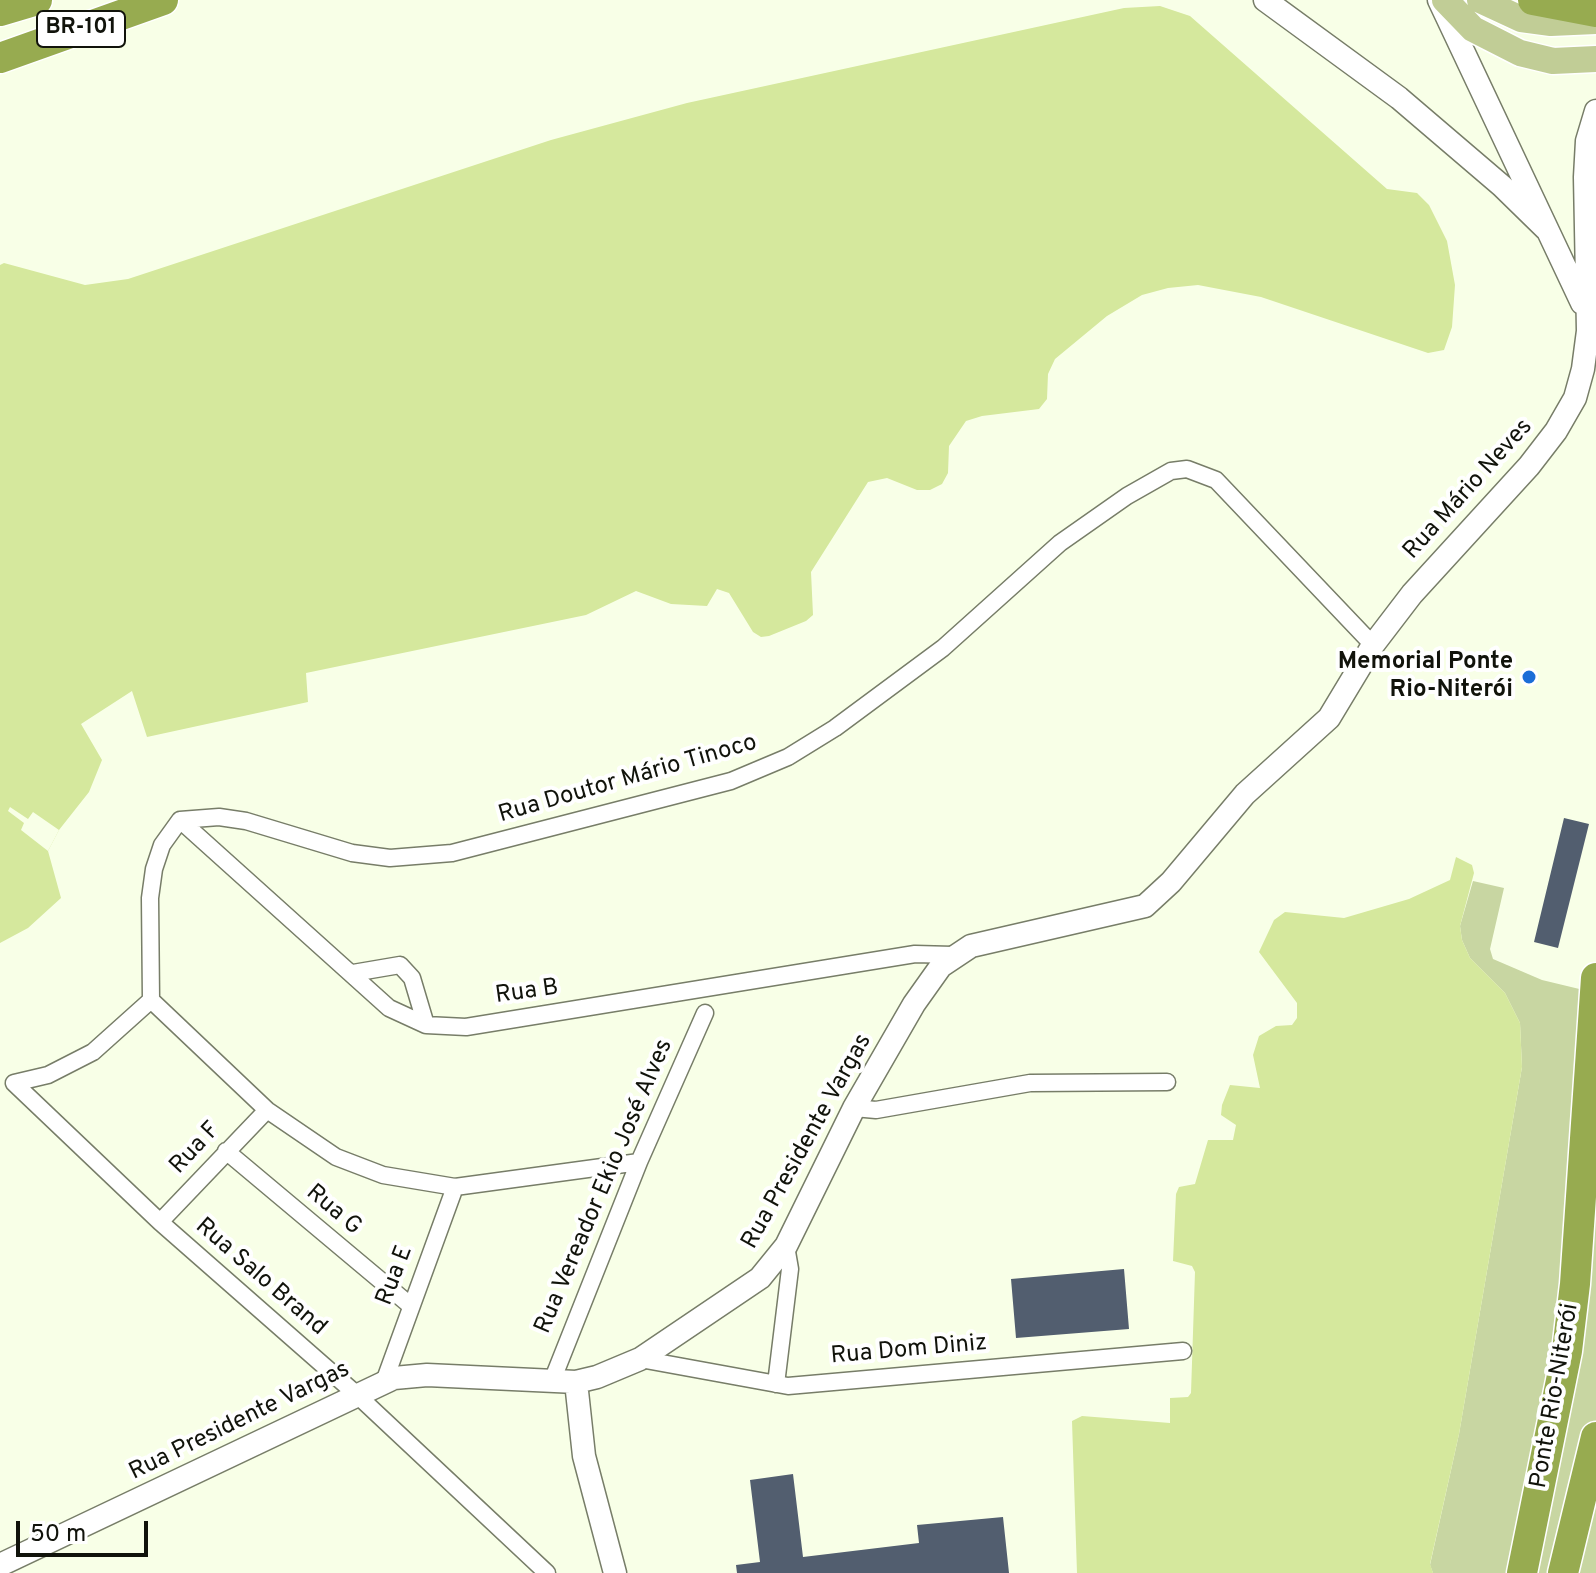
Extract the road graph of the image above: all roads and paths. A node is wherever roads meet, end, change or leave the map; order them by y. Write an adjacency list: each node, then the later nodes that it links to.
1 (37, 0): 7 (highway, BR-101)
2 (163, 0): 10 (highway, BR-101)
3 (1265, 0): 13 (street)
4 (1442, 0): 11 (main road); 13 (street, Rua Mário Neves)
5 (1480, 0): 9 (main road)
6 (1533, 0): 8 (highway)
7 (0, 11)
8 (1596, 12)
9 (1596, 21)
10 (0, 58)
11 (1596, 59)
12 (1596, 111): 14 (street, Rua Mário Neves)
13 (1546, 229): 14 (street, Rua Mário Neves)
14 (1586, 312): 15 (street, Rua Mário Neves)
15 (1373, 645): 16 (street, Rua Doutor Mário Tinoco); 17 (street)
16 (180, 820): 18 (street, Rua B); 20 (street)
17 (953, 955): 22 (street, Rua B); 24 (street, Rua Presidente Vargas)
18 (353, 973): 22 (street, Rua B); 22 (street)
19 (1596, 978): 43 (highway, Ponte Rio-Niterói)
20 (151, 1000): 25 (street); 29 (street, Rua Salo Brand)
21 (705, 1013): 27 (street, Rua Vereador Ekio José Alves)
22 (426, 1025)
23 (1167, 1082): 24 (street)
24 (854, 1108): 30 (street, Rua Presidente Vargas)
25 (267, 1110): 26 (street, Rua F); 28 (street)
26 (226, 1151): 29 (street, Rua F); 31 (street, Rua G)
27 (639, 1162): 28 (street); 34 (street, Rua Vereador Ekio José Alves)
28 (455, 1187): 31 (street, Rua E)
29 (160, 1222): 38 (street, Rua Salo Brand)
30 (786, 1246): 33 (street, Rua Presidente Vargas); 37 (street)
31 (411, 1306): 35 (street, Rua E)
32 (1183, 1351): 37 (street, Rua Dom Diniz)
33 (640, 1359): 36 (street, Rua Presidente Vargas); 37 (street, Rua Dom Diniz)
34 (552, 1381): 35 (street, Rua Presidente Vargas); 36 (street, Rua Presidente Vargas)
35 (384, 1382): 38 (street, Rua Presidente Vargas)
36 (576, 1382): 42 (street)
37 (776, 1384)
38 (356, 1394): 40 (street, Rua Presidente Vargas); 41 (street, Rua Salo Brand)
39 (1596, 1437): 44 (highway, Ponte Rio-Niterói)
40 (0, 1565)
41 (547, 1573)
42 (615, 1573)
43 (1522, 1573)
44 (1563, 1573)

